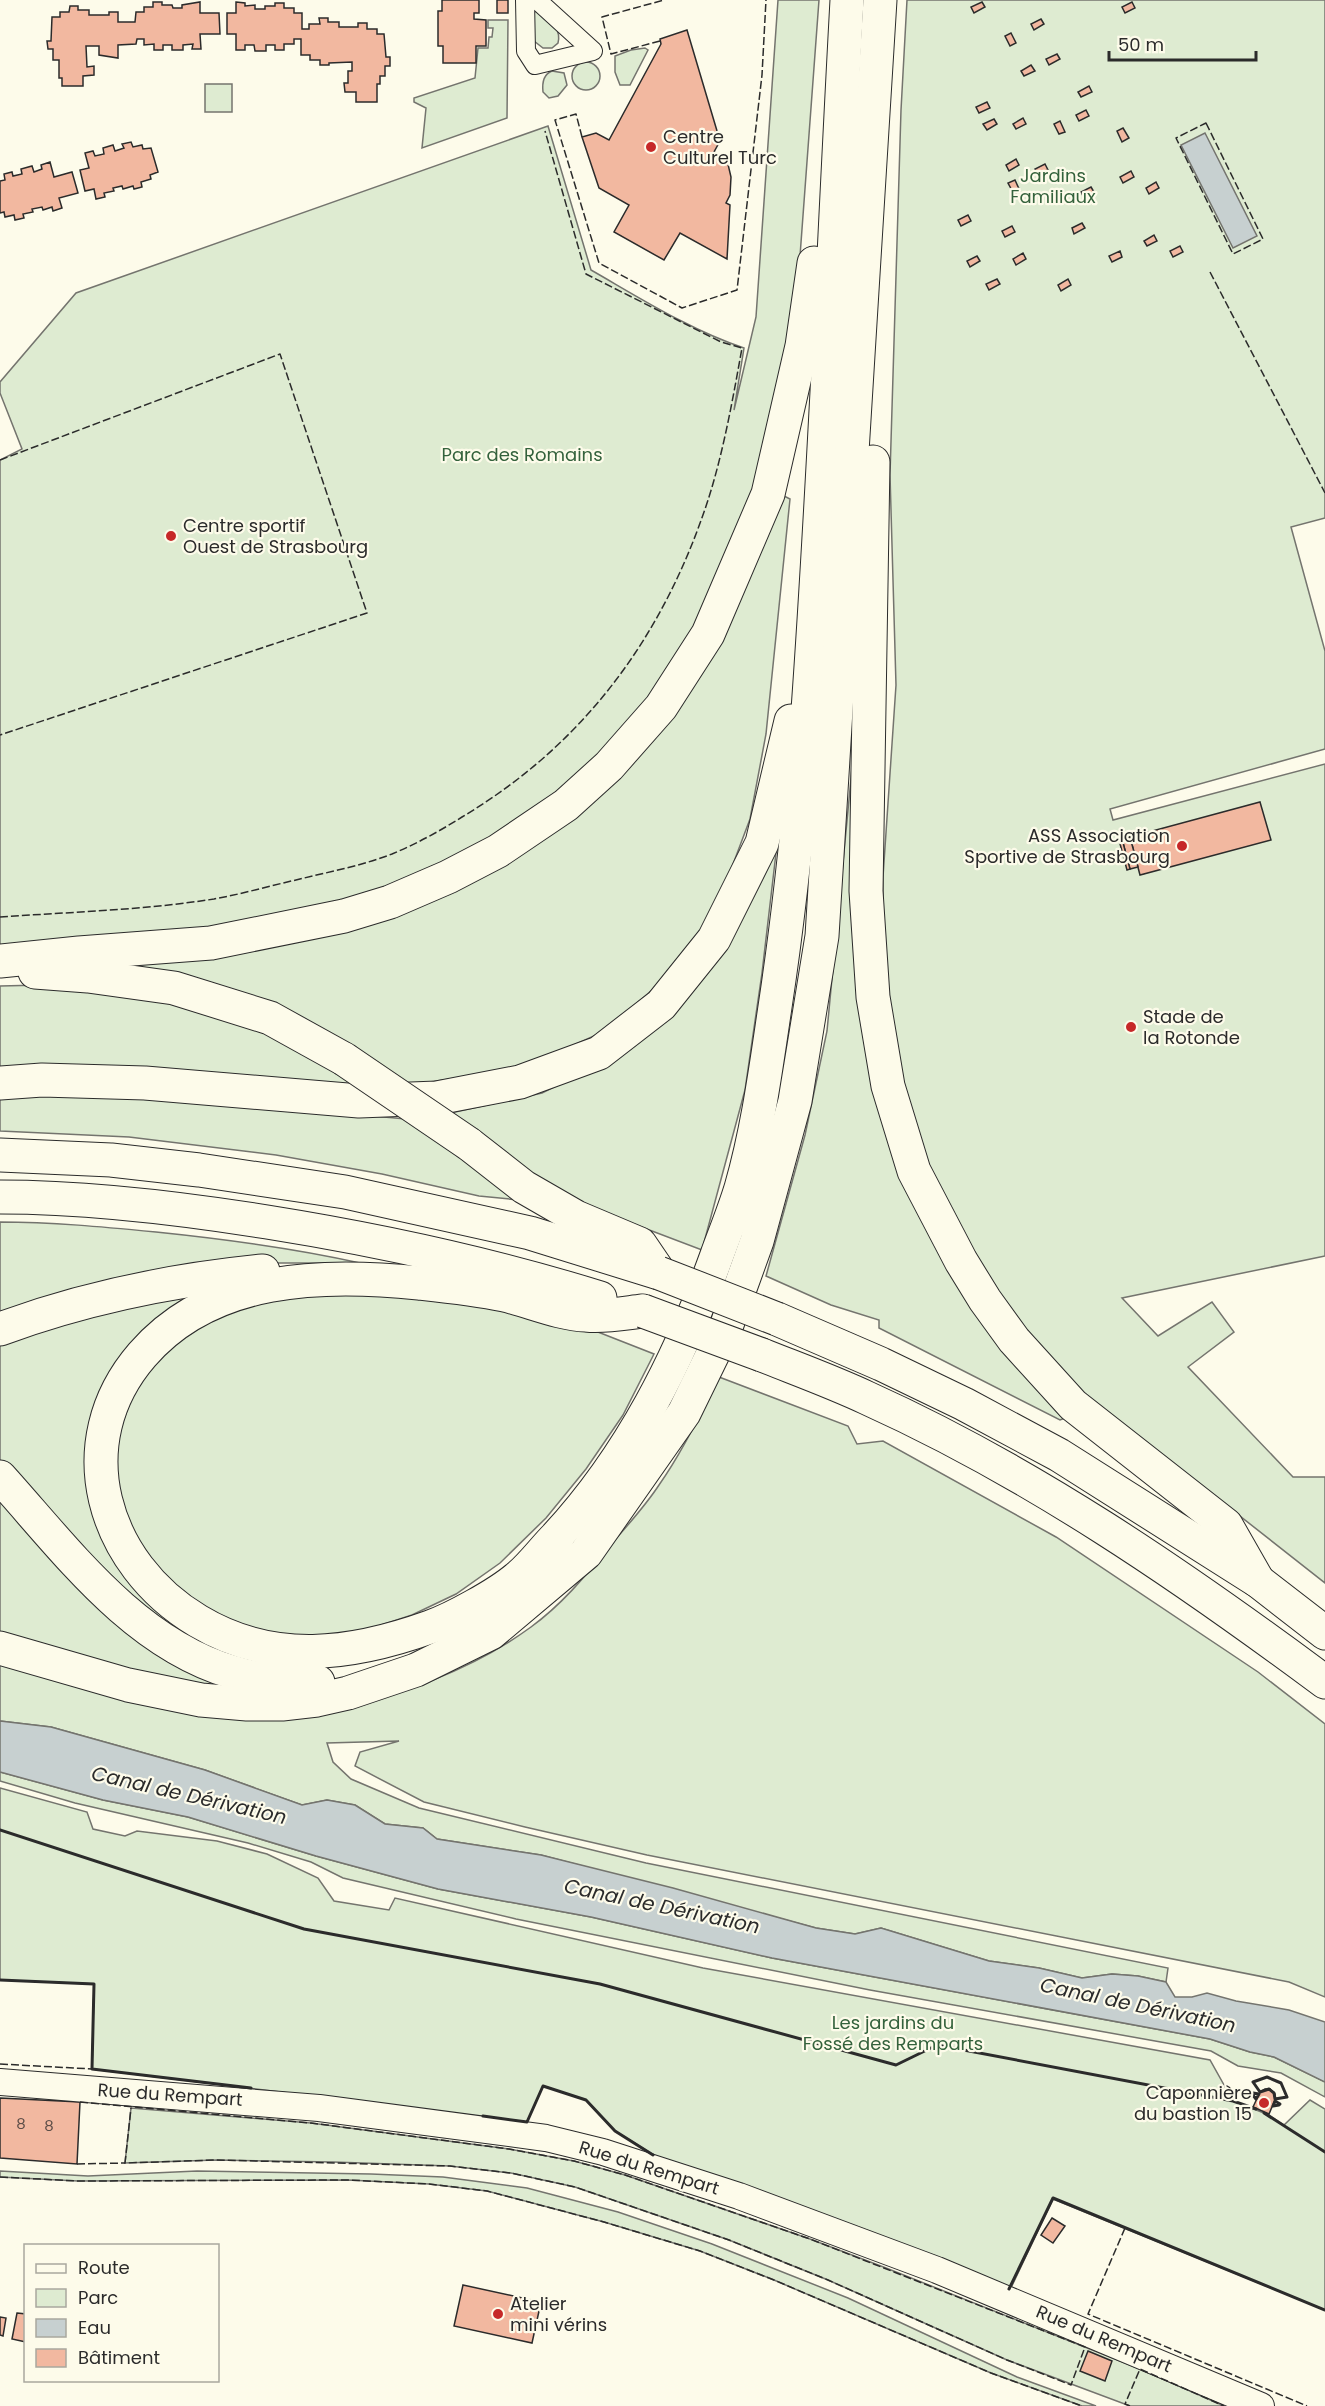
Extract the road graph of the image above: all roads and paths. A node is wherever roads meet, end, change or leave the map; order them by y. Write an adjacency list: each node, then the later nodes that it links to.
1 (525, 0): 2 (street)
2 (537, 0)
3 (880, 0): 5 (highway)
4 (846, 13): 6 (highway); 7 (highway)
5 (863, 273): 17 (highway); 20 (highway)
6 (814, 623): 9 (highway); 13 (highway)
7 (0, 961)
8 (0, 970): 12 (highway, bridge)
9 (0, 1083)
10 (0, 1155): 12 (highway)
11 (0, 1197): 14 (highway)
12 (659, 1272): 17 (highway, bridge)
13 (315, 1278): 14 (highway); 15 (highway)
14 (643, 1311): 21 (highway, bridge)
15 (0, 1329)
16 (0, 1477): 20 (highway)
17 (1258, 1581): 18 (highway)
18 (1325, 1633)
19 (0, 1648): 20 (highway)
20 (384, 1679)
21 (1325, 1682)
22 (0, 2082): 23 (street, Rue du Rempart)
23 (1261, 2406)

